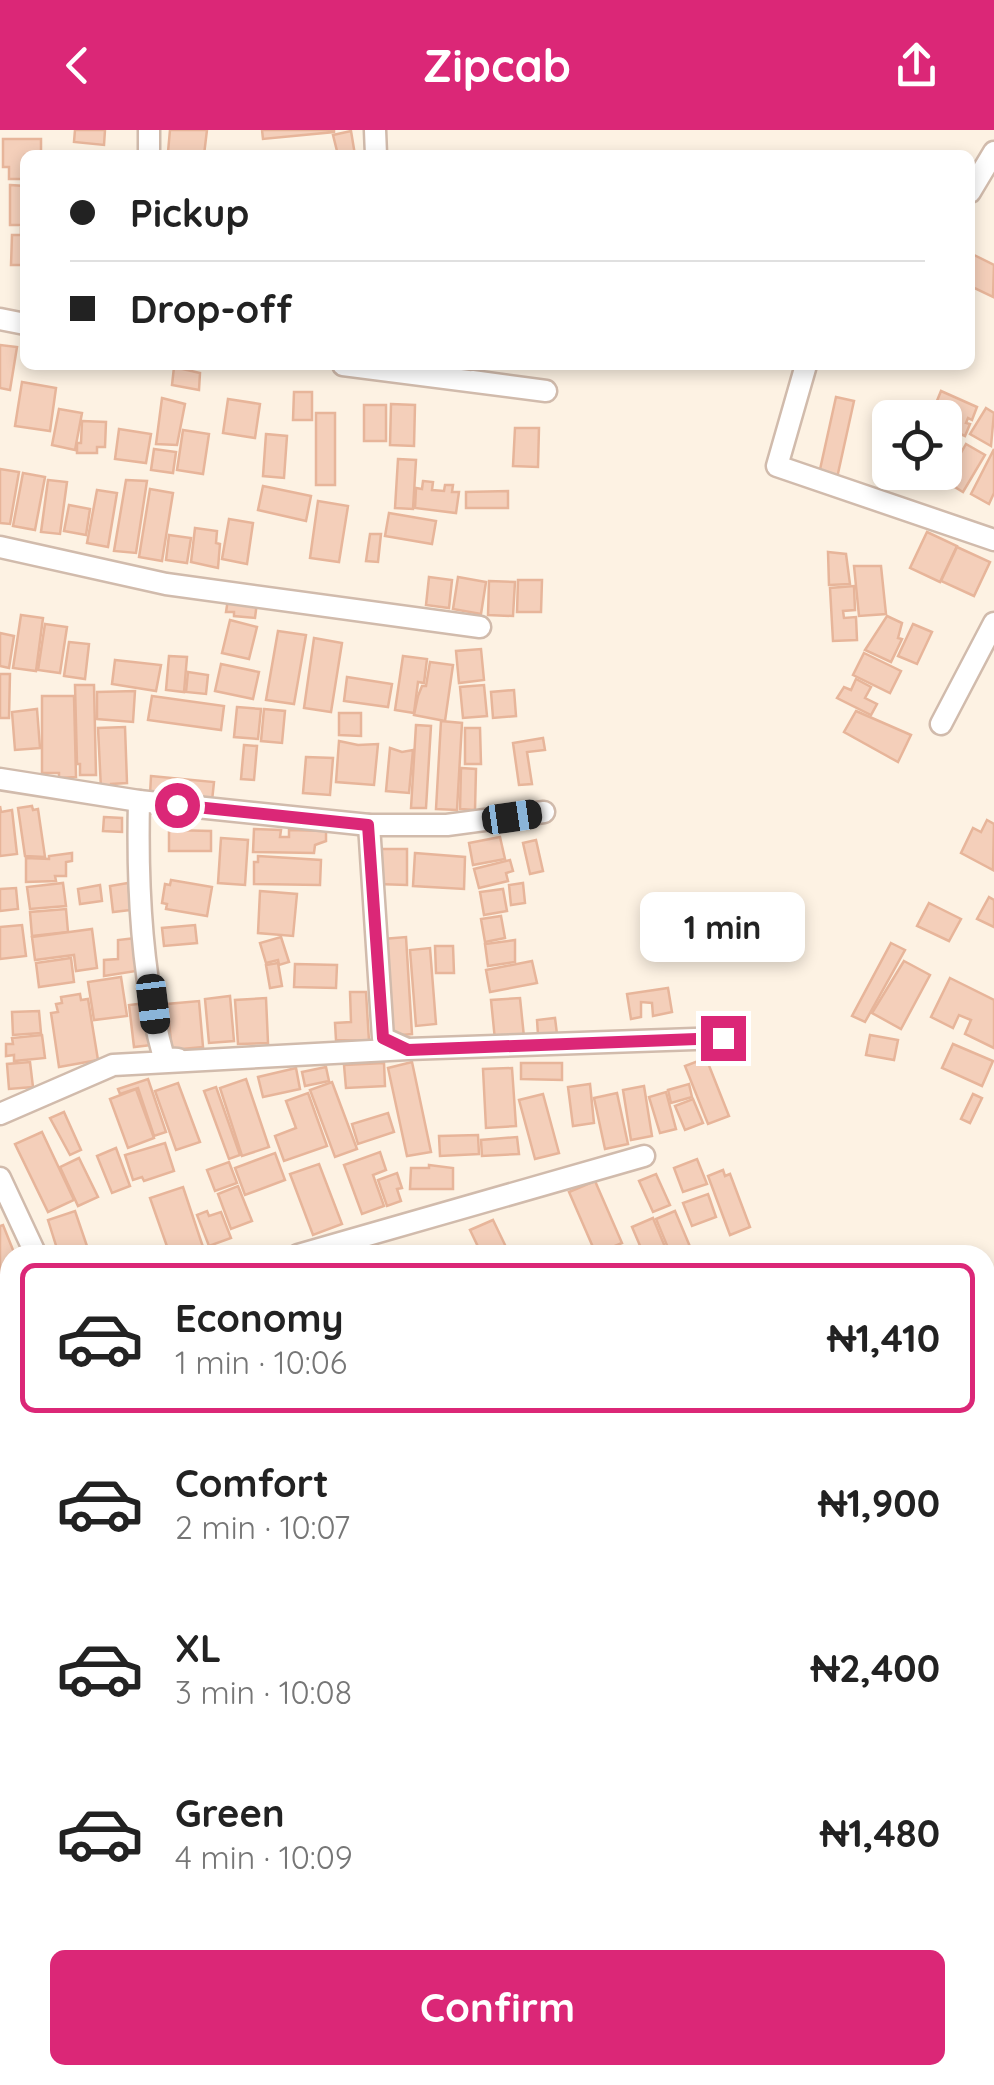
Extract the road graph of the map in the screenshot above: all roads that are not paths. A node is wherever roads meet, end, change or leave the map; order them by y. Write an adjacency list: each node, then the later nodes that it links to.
1 (994, 152): 2 (street)
2 (975, 184)
3 (381, 370): 5 (street)
4 (805, 370): 6 (street)
5 (472, 381): 5 (street)
6 (994, 540)
7 (0, 547): 9 (street)
8 (994, 623): 10 (street)
9 (480, 626)
10 (940, 724)
11 (0, 779): 12 (street)
12 (139, 802): 14 (street); 17 (street)
13 (544, 812): 14 (street)
14 (368, 825): 16 (street)
15 (723, 1038): 16 (street)
16 (408, 1050): 17 (street)
17 (190, 1061): 18 (street)
18 (0, 1114)
19 (644, 1156): 22 (street)
20 (0, 1178): 21 (street)
21 (31, 1245)
22 (333, 1245)

